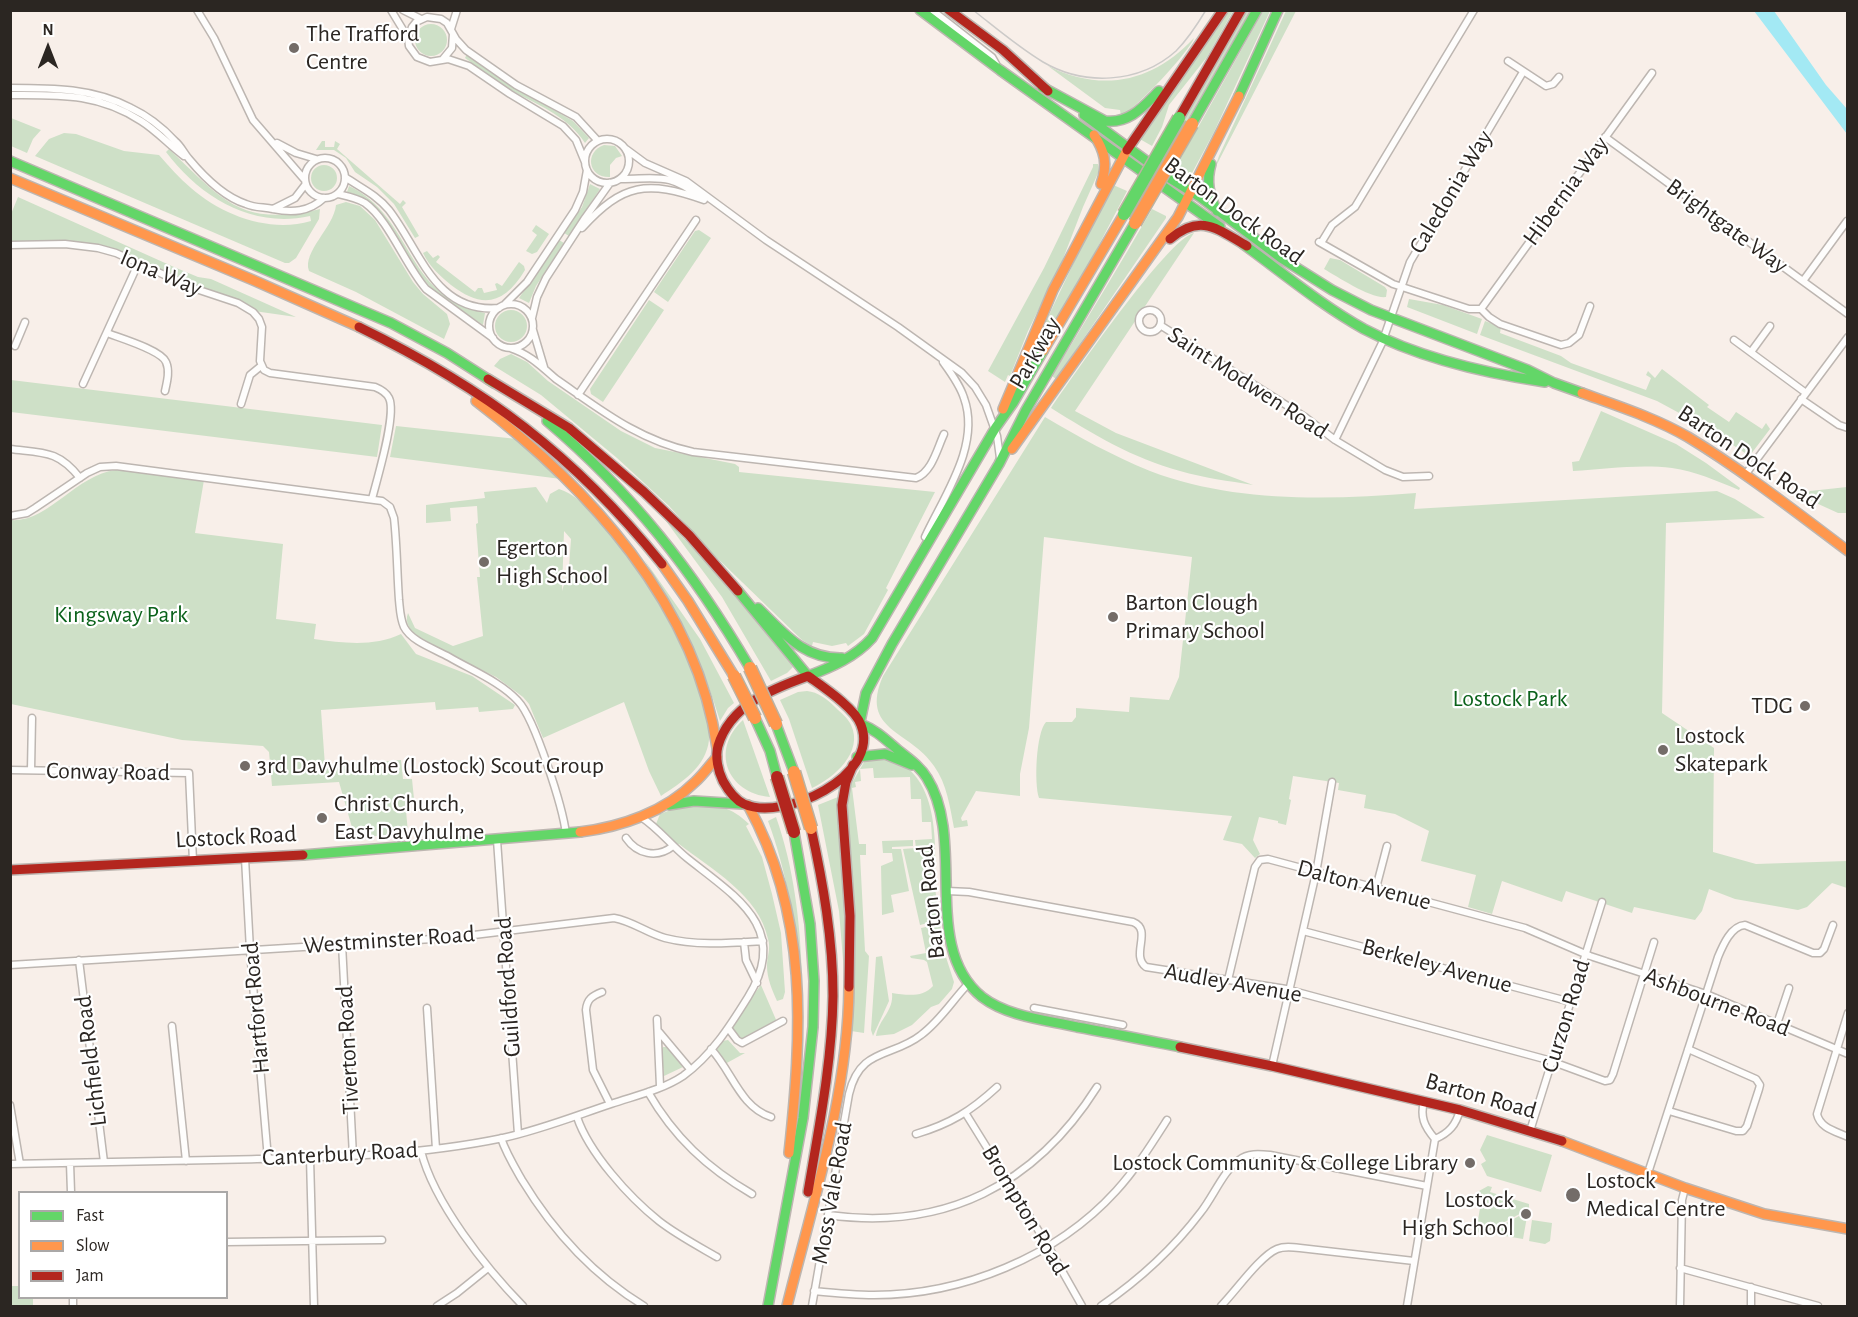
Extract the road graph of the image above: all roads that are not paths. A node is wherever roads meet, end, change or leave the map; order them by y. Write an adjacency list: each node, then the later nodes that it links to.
1 (197, 10): 31 (street)
2 (391, 10): 16 (street)
3 (403, 10): 14 (street)
4 (434, 10): 14 (street)
5 (457, 10): 15 (street)
6 (920, 10): 19 (main road, Barton Dock Road)
7 (932, 10): 19 (street)
8 (950, 10): 24 (main road, Barton Dock Road)
9 (1223, 10): 20 (main road)
10 (1241, 10): 87 (main road, Parkway, bridge)
11 (1257, 10): 95 (main road, Parkway, bridge)
12 (1278, 10): 27 (main road)
13 (1474, 10): 61 (street)
14 (424, 18): 15 (street); 16 (street)
15 (452, 32): 17 (street); 30 (street)
16 (408, 38): 17 (street)
17 (442, 59): 37 (street)
18 (1508, 62): 21 (street)
19 (1000, 70): 28 (main road, Barton Dock Road)
20 (1179, 72): 24 (main road); 33 (main road)
21 (1523, 72): 23 (street); 61 (street, Caledonia Way)
22 (1652, 73): 29 (street, Hibernia Way)
23 (1559, 77)
24 (1042, 87): 33 (main road, Barton Dock Road)
25 (10, 88): 35 (street)
26 (10, 95): 35 (street)
27 (1236, 102): 44 (main road); 51 (main road)
28 (1094, 135): 33 (main road, Barton Dock Road); 57 (main road)
29 (1605, 137): 60 (street, Brightgate Way); 64 (street, Hibernia Way)
30 (598, 141): 32 (street); 37 (street)
31 (274, 142): 34 (street); 42 (street)
32 (626, 149): 41 (street); 49 (street)
33 (1125, 151): 44 (main road, Barton Dock Road); 48 (main road, Barton Dock Road); 57 (main road)
34 (316, 159): 39 (street); 42 (street)
35 (190, 160): 50 (street)
36 (10, 161): 86 (main road)
37 (585, 162): 38 (street)
38 (587, 170): 43 (street); 63 (street)
39 (345, 177): 45 (street); 63 (street)
40 (10, 178): 83 (main road)
41 (620, 178): 43 (street); 47 (street)
42 (305, 182): 46 (street); 50 (street)
43 (610, 183): 54 (street)
44 (1191, 190): 48 (main road); 51 (main road, Barton Dock Road)
45 (338, 194): 46 (street); 76 (street)
46 (324, 198): 50 (street)
47 (704, 200): 49 (street); 54 (street)
48 (1186, 202): 56 (main road, Barton Dock Road); 59 (main road)
49 (717, 206): 82 (street)
50 (272, 209)
51 (1217, 211): 66 (main road, Barton Dock Road)
52 (696, 220): 92 (street)
53 (1847, 221): 60 (street)
54 (574, 237): 67 (street)
55 (10, 245): 58 (street, Iona Way)
56 (1247, 246): 59 (main road); 77 (main road, Barton Dock Road)
57 (1069, 260): 87 (main road)
58 (138, 264): 72 (street); 84 (street, Iona Way)
59 (1138, 273): 95 (main road)
60 (1803, 281): 65 (street, Brightgate Way)
61 (1400, 287): 64 (street); 66 (street, Caledonia Way)
62 (1590, 306): 64 (street)
63 (502, 307): 67 (street); 76 (street)
64 (1480, 309)
65 (1848, 314)
66 (1390, 317): 77 (street, Saint Modwen Road); 88 (main road, Barton Dock Road)
67 (532, 318): 71 (street)
68 (25, 322): 74 (street)
69 (1160, 325): 99 (street, Saint Modwen Road)
70 (1770, 326): 81 (street)
71 (533, 329): 80 (street); 85 (street)
72 (107, 333): 89 (street); 90 (street)
73 (10, 335): 74 (street)
74 (19, 336): 79 (street)
75 (1848, 336): 91 (street)
76 (493, 338): 80 (street)
77 (1384, 338): 88 (main road, Barton Dock Road); 99 (street, Saint Modwen Road)
78 (1734, 340): 81 (street)
79 (15, 346)
80 (510, 348): 85 (street)
81 (1751, 352): 91 (street)
82 (942, 360): 96 (street); 108 (street)
83 (430, 364): 114 (main road); 216 (main road, bridge)
84 (261, 366): 94 (street); 105 (street)
85 (544, 367): 92 (street)
86 (488, 379): 109 (main road); 227 (main road, bridge)
87 (1020, 382): 96 (main road)
88 (1554, 383): 102 (main road, Barton Dock Road)
89 (83, 384)
90 (165, 391)
91 (1806, 393): 93 (street)
92 (578, 395): 98 (street)
93 (1801, 399): 97 (street); 102 (street)
94 (241, 404)
95 (1031, 413): 101 (main road)
96 (996, 428): 101 (street); 108 (main road)
97 (1848, 428)
98 (944, 434)
99 (1335, 440): 103 (street, Saint Modwen Road)
100 (10, 449): 104 (street)
101 (999, 464): 113 (main road)
102 (1745, 475): 107 (main road, Barton Dock Road)
103 (1429, 476)
104 (80, 478): 105 (street); 106 (street)
105 (372, 499): 123 (street)
106 (10, 516)
107 (1848, 551)
108 (910, 571): 110 (main road)
109 (731, 582): 110 (main road); 111 (main road)
110 (851, 655): 111 (main road)
111 (808, 676): 113 (main road); 114 (main road)
112 (32, 718): 118 (street)
113 (860, 723): 115 (main road); 116 (main road, Barton Road)
114 (717, 753): 120 (main road); 121 (main road, Lostock Road)
115 (855, 761): 116 (main road); 120 (main road); 227 (main road)
116 (920, 769): 133 (main road, Barton Road)
117 (10, 770): 118 (street, Conway Road)
118 (31, 770): 129 (street, Conway Road)
119 (1332, 782): 131 (street)
120 (746, 805): 121 (main road, Lostock Road); 216 (main road)
121 (664, 806): 122 (main road, Lostock Road)
122 (641, 817): 123 (main road, Lostock Road); 126 (street)
123 (567, 834): 125 (main road, Lostock Road)
124 (626, 838): 126 (street)
125 (497, 840): 128 (main road, Lostock Road); 136 (street, Guildford Road)
126 (673, 846): 138 (street)
127 (1387, 846): 132 (street)
128 (244, 858): 129 (main road, Lostock Road); 142 (street, Hartford Road)
129 (193, 861): 130 (main road, Lostock Road)
130 (10, 870)
131 (1316, 873): 132 (street, Dalton Avenue); 137 (street); 147 (street, Dalton Avenue)
132 (1376, 888): 143 (street, Dalton Avenue)
133 (947, 891): 147 (street, Audley Avenue); 149 (main road, Barton Road)
134 (1602, 902): 143 (street, Curzon Road)
135 (1833, 925): 153 (street)
136 (504, 931): 139 (street, Westminster Road); 141 (street, Westminster Road); 188 (street, Guildford Road)
137 (1303, 931): 151 (street); 154 (street, Berkeley Avenue)
138 (763, 941): 139 (street, Westminster Road); 148 (street, Canterbury Road)
139 (744, 942): 148 (street)
140 (1654, 942): 146 (street)
141 (342, 944): 142 (street, Westminster Road); 195 (street, Tiverton Road)
142 (250, 950): 144 (street, Westminster Road); 197 (street, Hartford Road)
143 (1586, 954): 146 (street, Ashbourne Road); 154 (street, Curzon Road)
144 (79, 960): 145 (street, Westminster Road); 199 (street, Lichfield Road)
145 (10, 965)
146 (1644, 974): 153 (street, Ashbourne Road); 171 (street, Audley Avenue)
147 (1228, 980): 151 (street, Audley Avenue)
148 (757, 983): 165 (street, Canterbury Road)
149 (968, 984): 158 (main road, Barton Road); 209 (street, Moss Vale Road)
150 (1789, 988): 161 (street)
151 (1289, 991): 171 (street, Audley Avenue); 172 (street)
152 (602, 992): 179 (street)
153 (1706, 994): 161 (street, Ashbourne Road); 168 (street)
154 (1570, 1002): 171 (street, Curzon Road)
155 (428, 1008): 193 (street)
156 (1034, 1008): 158 (street)
157 (1848, 1013): 169 (street)
158 (1046, 1015): 162 (main road, Barton Road)
159 (657, 1019): 166 (street)
160 (783, 1021): 165 (street)
161 (1778, 1024): 169 (street, Ashbourne Road)
162 (1096, 1025): 163 (street); 172 (main road, Barton Road)
163 (1123, 1025)
164 (172, 1026): 198 (street)
165 (728, 1028): 167 (street, Canterbury Road)
166 (658, 1032): 173 (street); 174 (street)
167 (711, 1049): 173 (street, Canterbury Road); 185 (street)
168 (1688, 1049): 182 (street); 182 (street)
169 (1837, 1050): 170 (street, Ashbourne Road); 190 (street)
170 (1848, 1054)
171 (1552, 1062): 187 (street, Curzon Road)
172 (1272, 1066): 178 (main road, Barton Road)
173 (690, 1069): 174 (street, Canterbury Road)
174 (660, 1086): 177 (street, Canterbury Road)
175 (1097, 1087): 204 (street)
176 (997, 1088): 183 (street)
177 (648, 1092): 179 (street, Canterbury Road); 208 (street)
178 (1424, 1101): 181 (main road, Barton Road); 192 (street)
179 (610, 1104): 184 (street, Canterbury Road)
180 (10, 1105): 202 (street)
181 (1460, 1110): 187 (main road, Barton Road); 192 (street)
182 (1669, 1111): 203 (street)
183 (966, 1114): 189 (street); 204 (street, Brompton Road)
184 (578, 1117): 188 (street, Canterbury Road); 215 (street)
185 (771, 1117)
186 (1167, 1120): 214 (street)
187 (1530, 1131): 203 (main road, Barton Road)
188 (519, 1134): 191 (street, Canterbury Road)
189 (916, 1134)
190 (1848, 1137)
191 (501, 1138): 193 (street, Canterbury Road); 225 (street)
192 (1435, 1139): 205 (street)
193 (436, 1149): 194 (street, Canterbury Road)
194 (422, 1151): 195 (street, Canterbury Road); 218 (street)
195 (353, 1156): 196 (street, Canterbury Road)
196 (310, 1158): 197 (street, Canterbury Road); 212 (street)
197 (268, 1159): 198 (street, Canterbury Road)
198 (186, 1161): 199 (street, Canterbury Road)
199 (104, 1162): 200 (street, Canterbury Road)
200 (70, 1163): 202 (street, Canterbury Road); 207 (street)
201 (10, 1164): 202 (street, Canterbury Road)
202 (20, 1164)
203 (1648, 1173): 206 (main road, Barton Road)
204 (1008, 1181): 209 (street); 214 (street, Brompton Road)
205 (1427, 1186): 217 (street); 230 (street)
206 (1685, 1188): 210 (main road, Barton Road); 219 (street)
207 (71, 1191)
208 (752, 1194)
209 (828, 1215): 221 (street, Moss Vale Road)
210 (1848, 1229)
211 (382, 1240): 212 (street)
212 (313, 1241): 213 (street); 222 (street)
213 (228, 1242)
214 (1048, 1246): 221 (street); 229 (street, Brompton Road)
215 (717, 1257)
216 (778, 1258): 226 (main road)
217 (1414, 1261): 231 (street); 232 (street)
218 (488, 1268): 223 (street); 224 (street)
219 (1680, 1268): 220 (street); 233 (street)
220 (1750, 1287): 234 (street); 235 (street)
221 (814, 1291): 228 (street, Moss Vale Road)
222 (314, 1306)
223 (437, 1306)
224 (523, 1306)
225 (644, 1306)
226 (768, 1306)
227 (787, 1306)
228 (812, 1306)
229 (1082, 1306)
230 (1101, 1306)
231 (1221, 1306)
232 (1407, 1306)
233 (1680, 1306)
234 (1751, 1306)
235 (1818, 1306)

